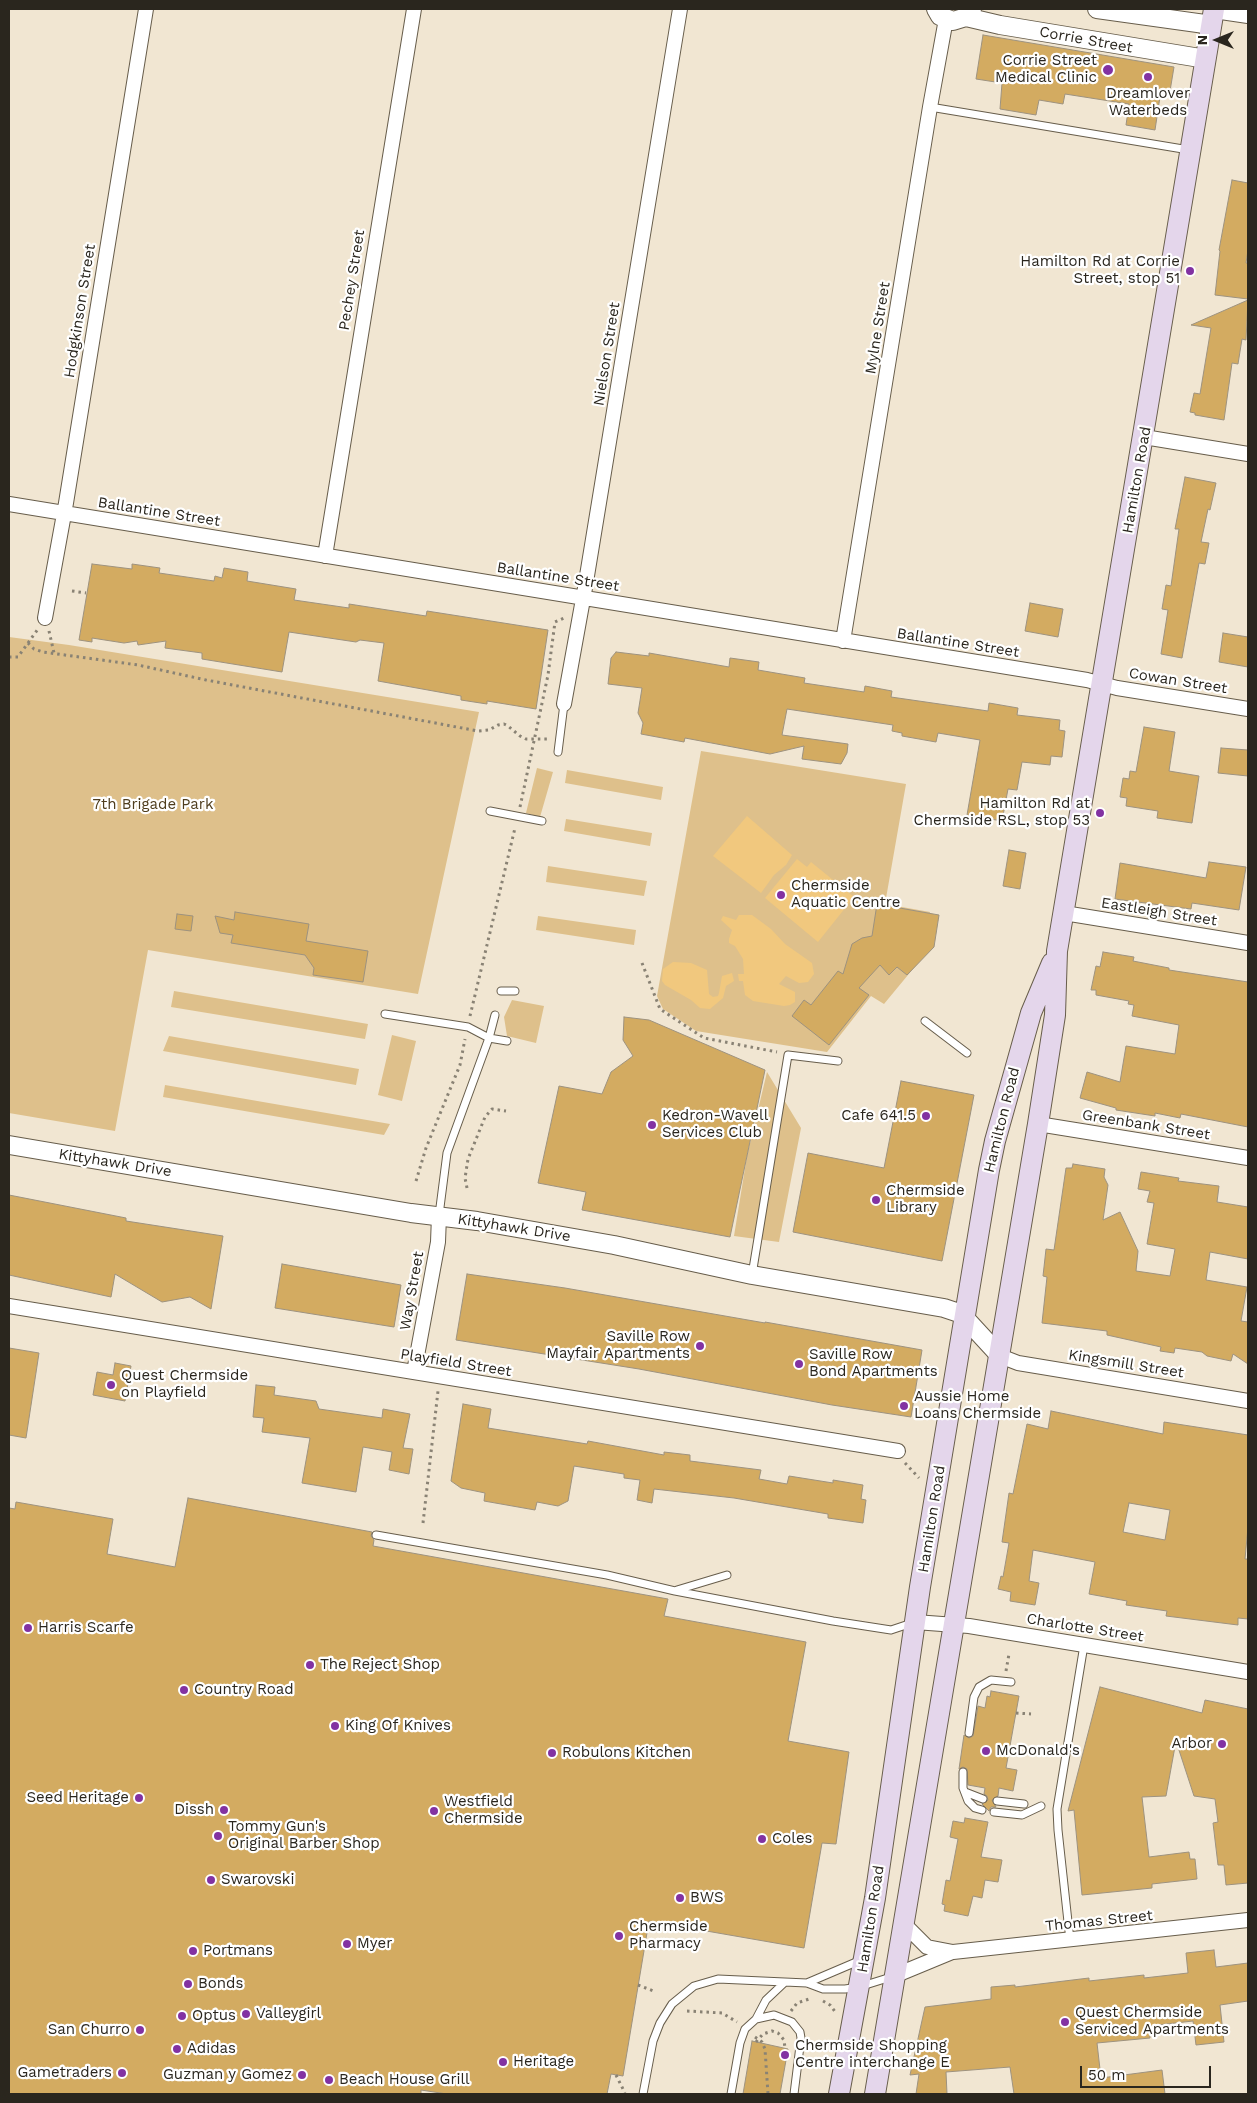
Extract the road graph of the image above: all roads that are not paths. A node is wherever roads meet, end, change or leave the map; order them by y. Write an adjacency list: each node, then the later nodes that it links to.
1 (146, 9): 15 (street, Hodgkinson Street)
2 (414, 9): 16 (street, Pechey Street)
3 (680, 9): 17 (street, Nielson Street)
4 (1097, 9): 7 (street)
5 (969, 13): 6 (street); 9 (street, Corrie Street)
6 (941, 14): 10 (street, Mylne Street)
7 (1213, 15): 8 (street); 9 (main road, Hamilton Road)
8 (1248, 16)
9 (1206, 59): 11 (main road, Hamilton Road)
10 (930, 107): 11 (lane); 19 (street, Mylne Street)
11 (1191, 150): 12 (main road, Hamilton Road)
12 (1144, 437): 13 (street); 20 (main road, Hamilton Road)
13 (1248, 454)
14 (9, 504): 15 (street, Ballantine Street)
15 (64, 513): 16 (street, Ballantine Street); 18 (street, Hodgkinson Street)
16 (324, 556): 17 (street, Ballantine Street)
17 (583, 598): 19 (street, Ballantine Street); 21 (street, Nielson Street)
18 (45, 618)
19 (843, 641): 20 (street, Ballantine Street)
20 (1102, 684): 22 (street, Cowan Street); 26 (main road, Hamilton Road)
21 (564, 704): 23 (lane)
22 (1248, 709)
23 (558, 752)
24 (490, 811): 25 (lane)
25 (542, 821)
26 (1064, 913): 27 (street, Eastleigh Street); 28 (main road, Hamilton Road)
27 (1248, 943)
28 (1057, 951): 38 (main road, Hamilton Road); 44 (main road, Hamilton Road)
29 (501, 991): 30 (lane)
30 (514, 991)
31 (386, 1014): 34 (lane)
32 (495, 1015): 34 (lane)
33 (925, 1020): 36 (lane)
34 (489, 1038): 35 (lane); 41 (lane)
35 (507, 1042)
36 (967, 1053)
37 (838, 1061): 42 (lane)
38 (1038, 1124): 40 (street, Greenbank Street); 45 (main road, Hamilton Road)
39 (9, 1145): 41 (street, Kittyhawk Drive)
40 (1248, 1158)
41 (439, 1216): 42 (street, Kittyhawk Drive); 46 (street, Way Street)
42 (752, 1275): 44 (street, Kittyhawk Drive)
43 (9, 1306): 46 (street, Playfield Street)
44 (965, 1318): 45 (street, Kittyhawk Drive); 52 (main road, Hamilton Road)
45 (1000, 1356): 47 (street, Kingsmill Street); 53 (main road, Hamilton Road)
46 (414, 1372): 48 (street, Playfield Street)
47 (1248, 1400)
48 (898, 1451)
49 (376, 1535): 51 (lane)
50 (727, 1575): 51 (lane)
51 (675, 1591): 52 (lane)
52 (915, 1622): 53 (street, Charlotte Street); 70 (main road, Hamilton Road)
53 (954, 1625): 54 (street, Charlotte Street); 67 (main road, Hamilton Road)
54 (1084, 1645): 55 (street, Charlotte Street); 68 (lane)
55 (1248, 1672)
56 (1008, 1682): 57 (lane)
57 (969, 1733)
58 (963, 1772): 59 (lane)
59 (965, 1792): 60 (lane); 64 (lane)
60 (983, 1799)
61 (997, 1801): 62 (lane)
62 (1024, 1804)
63 (1041, 1806): 65 (lane)
64 (982, 1810)
65 (994, 1812)
66 (1248, 1920): 68 (street, Thomas Street)
67 (904, 1924): 69 (street, Thomas Street); 71 (main road, Hamilton Road)
68 (1070, 1940): 69 (street, Thomas Street)
69 (953, 1952): 71 (street, Thomas Street)
70 (865, 1958): 73 (lane); 74 (main road, Hamilton Road)
71 (894, 1976): 74 (lane); 80 (main road, Hamilton Road)
72 (784, 1983): 73 (lane); 75 (lane); 76 (lane)
73 (807, 1984): 74 (lane)
74 (859, 1987): 79 (main road, Hamilton Road)
75 (756, 2019): 77 (lane); 78 (lane)
76 (643, 2094)
77 (731, 2094)
78 (794, 2094)
79 (839, 2094)
80 (875, 2094)

